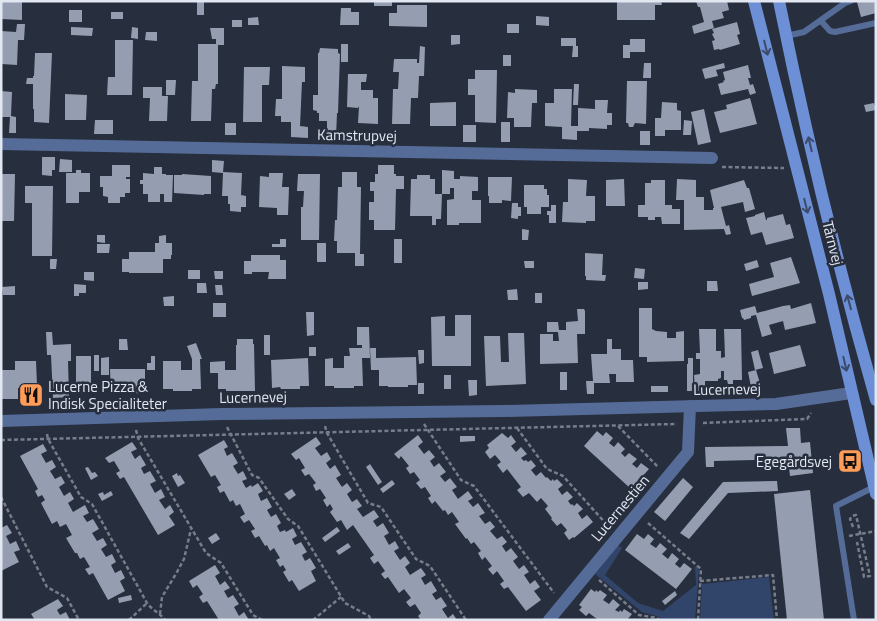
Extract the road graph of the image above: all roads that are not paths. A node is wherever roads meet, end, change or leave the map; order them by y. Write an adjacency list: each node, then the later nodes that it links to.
1 (754, 1): 9 (street, Tårnvej, one-way to 9)
2 (779, 1): 6 (street, Tårnvej)
3 (851, 1): 4 (lane)
4 (821, 21): 5 (lane); 6 (lane)
5 (876, 23)
6 (786, 36): 10 (street, Tårnvej, one-way to 6)
7 (1, 144): 8 (street, Kamstrupvej)
8 (712, 158)
9 (851, 393): 11 (street, Lucernevej); 13 (street, Tårnvej)
10 (876, 400)
11 (690, 406): 12 (street, Lucernevej); 14 (street, Lucernestien)
12 (1, 421)
13 (875, 490): 15 (lane)
14 (549, 620)
15 (854, 620)

